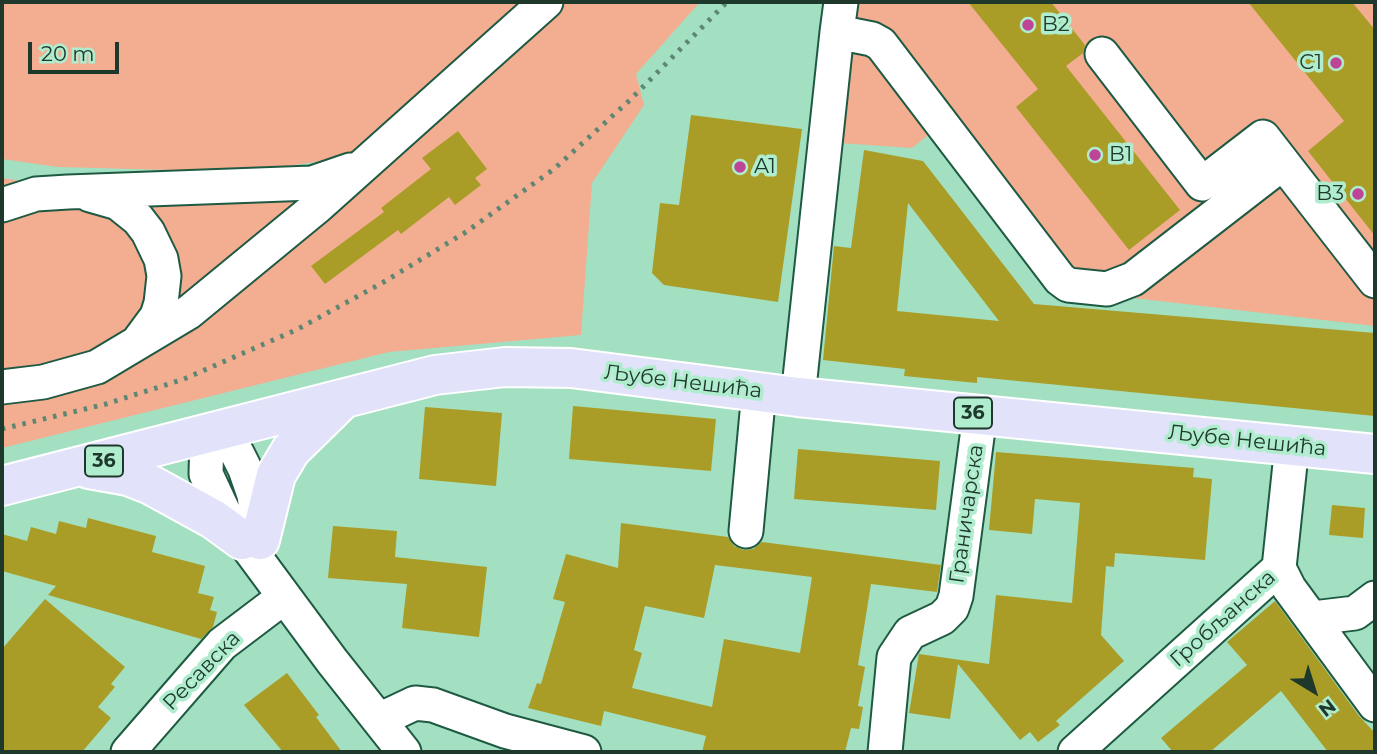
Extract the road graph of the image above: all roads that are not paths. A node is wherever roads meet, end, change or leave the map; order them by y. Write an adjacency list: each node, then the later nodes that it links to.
1 (546, 2): 5 (street)
2 (839, 17): 4 (street); 13 (street)
3 (1102, 54): 4 (street)
4 (1283, 163): 9 (street)
5 (366, 164): 7 (street); 10 (street)
6 (2, 187): 7 (street)
7 (68, 192): 8 (street); 10 (street)
8 (2, 205)
9 (1375, 281)
10 (134, 347): 11 (street)
11 (2, 387)
12 (759, 391): 13 (main road, Љубе Нешића / 36); 14 (main road, Љубе Нешића / 36); 21 (street)
13 (798, 397): 15 (main road, Љубе Нешића / 36)
14 (344, 399): 16 (main road, Љубе Нешића / 36); 22 (main road)
15 (980, 414): 17 (main road, Љубе Нешића / 36); 32 (street, Граничарска)
16 (212, 433): 19 (main road, Љубе Нешића / 36); 22 (street)
17 (1292, 445): 18 (main road, Љубе Нешића / 36); 23 (street, Гробљанска)
18 (1375, 454)
19 (80, 467): 20 (main road, Љубе Нешића / 36); 22 (main road)
20 (2, 486)
21 (746, 531)
22 (255, 548): 24 (street)
23 (1279, 568): 26 (street); 33 (street, Гробљанска)
24 (284, 597): 28 (street); 29 (street, Ресавска)
25 (1375, 598): 26 (street)
26 (1313, 618): 27 (street)
27 (1375, 705)
28 (379, 720): 30 (street); 31 (street)
29 (128, 752)
30 (404, 752)
31 (584, 752)
32 (886, 752)
33 (1075, 752)

